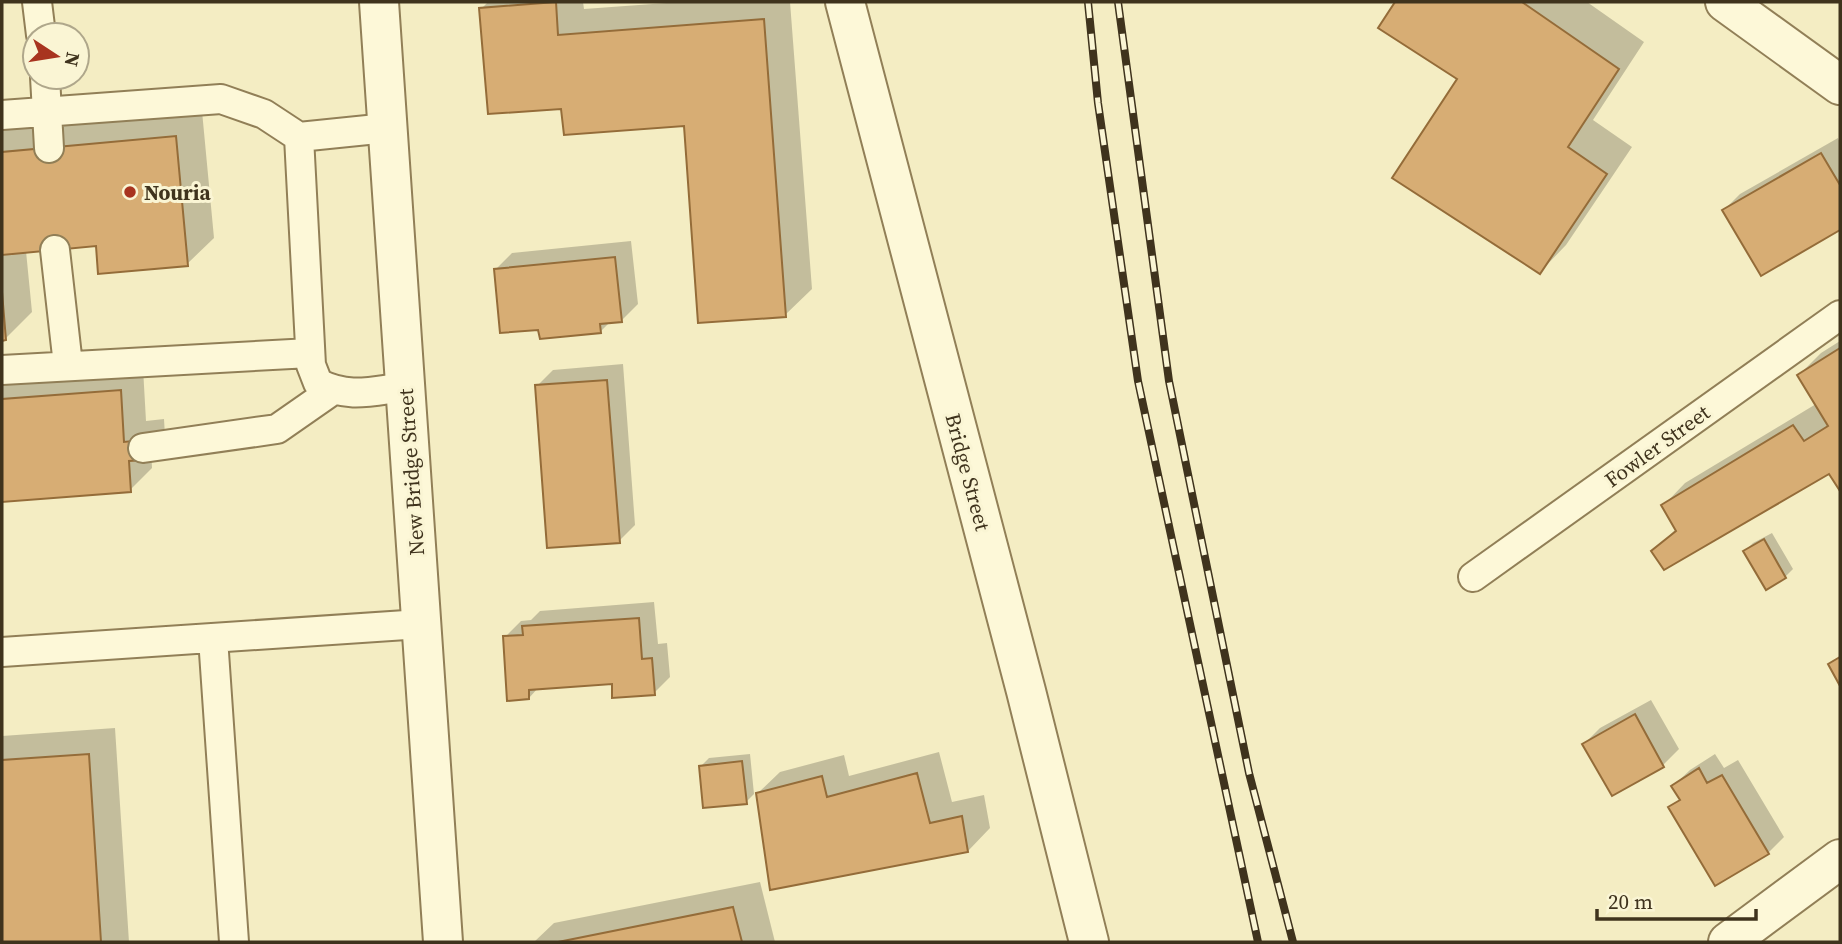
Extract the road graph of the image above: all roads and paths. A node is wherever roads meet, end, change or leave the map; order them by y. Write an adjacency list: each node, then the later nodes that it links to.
1 (37, 2): 5 (lane)
2 (379, 2): 10 (street, New Bridge Street)
3 (845, 2): 28 (street, Bridge Street)
4 (1725, 2): 6 (street)
5 (39, 21)
6 (1840, 85)
7 (46, 91): 8 (lane)
8 (48, 111): 9 (lane); 11 (lane); 12 (lane)
9 (2, 115)
10 (387, 128): 11 (lane); 18 (street, New Bridge Street)
11 (299, 137): 15 (lane)
12 (49, 148)
13 (55, 250): 16 (lane)
14 (1840, 314): 21 (lane, Fowler Street)
15 (310, 353): 16 (lane); 19 (lane)
16 (68, 365): 17 (lane)
17 (2, 370)
18 (405, 387): 19 (lane); 22 (street, New Bridge Street)
19 (332, 390): 20 (lane)
20 (143, 448)
21 (1473, 577)
22 (421, 624): 23 (lane); 27 (street, New Bridge Street)
23 (213, 638): 24 (lane); 26 (lane)
24 (2, 652)
25 (1840, 859): 29 (street)
26 (234, 942)
27 (443, 942)
28 (1089, 942)
29 (1728, 942)

